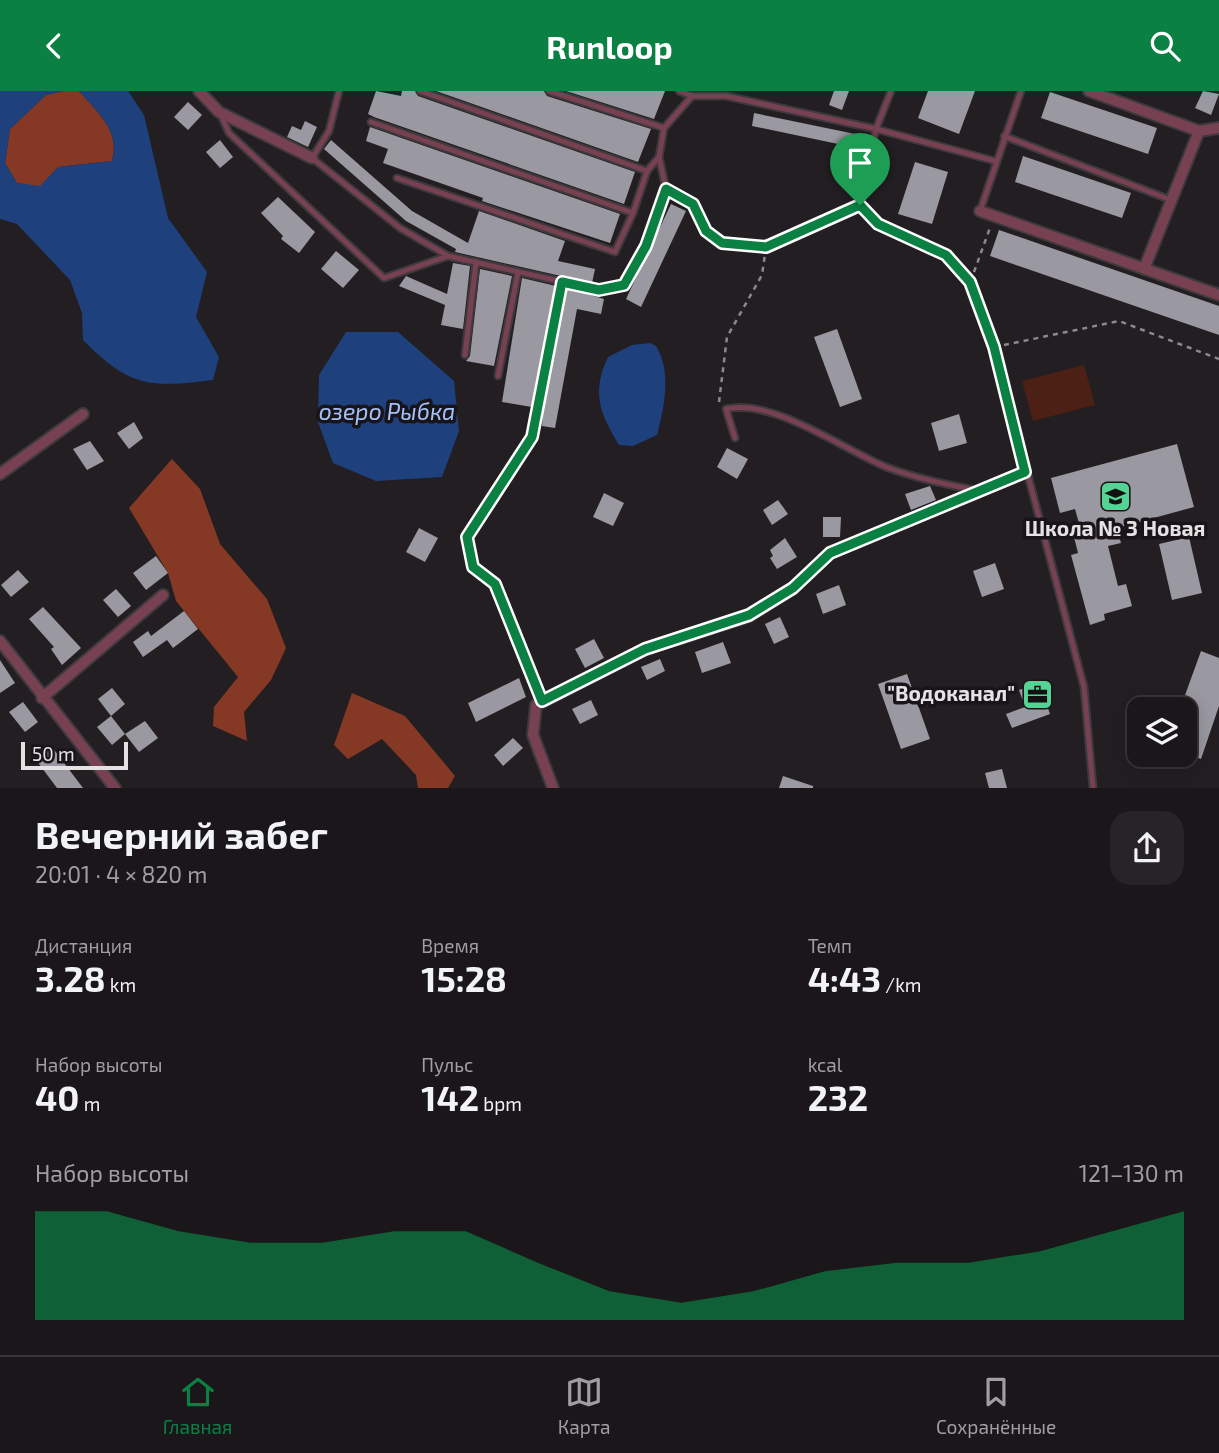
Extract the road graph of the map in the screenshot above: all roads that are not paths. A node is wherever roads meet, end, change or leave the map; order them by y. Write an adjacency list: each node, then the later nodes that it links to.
1 (199, 91): 10 (street)
2 (339, 91): 18 (lane)
3 (419, 91): 20 (lane)
4 (549, 91): 12 (lane)
5 (679, 91): 9 (lane)
6 (891, 91): 14 (lane)
7 (1021, 91): 16 (lane)
8 (1089, 91): 15 (street)
9 (692, 96): 12 (lane); 14 (lane)
10 (219, 112): 18 (street); 25 (lane)
11 (371, 122): 24 (lane)
12 (664, 128): 17 (lane)
13 (1219, 128): 15 (street)
14 (876, 129): 19 (lane); 36 (lane)
15 (1199, 131): 22 (street)
16 (1004, 136): 19 (lane); 22 (lane)
17 (659, 157): 20 (lane); 29 (lane)
18 (312, 158): 25 (lane)
19 (995, 161): 23 (lane)
20 (647, 171): 24 (lane)
21 (397, 179): 24 (lane)
22 (1173, 201): 27 (street)
23 (980, 211): 27 (street)
24 (633, 213)
25 (448, 256): 26 (lane)
26 (476, 262): 28 (lane); 31 (lane)
27 (1144, 269): 30 (street)
28 (519, 272): 29 (lane); 32 (lane)
29 (562, 282): 34 (lane)
30 (1219, 295)
31 (465, 355)
32 (498, 376)
33 (83, 414): 37 (street)
34 (532, 437)
35 (735, 438): 38 (lane)
36 (1025, 472): 38 (street); 44 (lane)
37 (0, 474)
38 (978, 491): 43 (street)
39 (473, 567): 43 (lane)
40 (163, 595): 42 (street)
41 (0, 641): 42 (street)
42 (42, 698): 45 (street)
43 (542, 701): 46 (street)
44 (1093, 787): 47 (lane)
45 (115, 788)
46 (552, 788)
47 (1102, 788)

